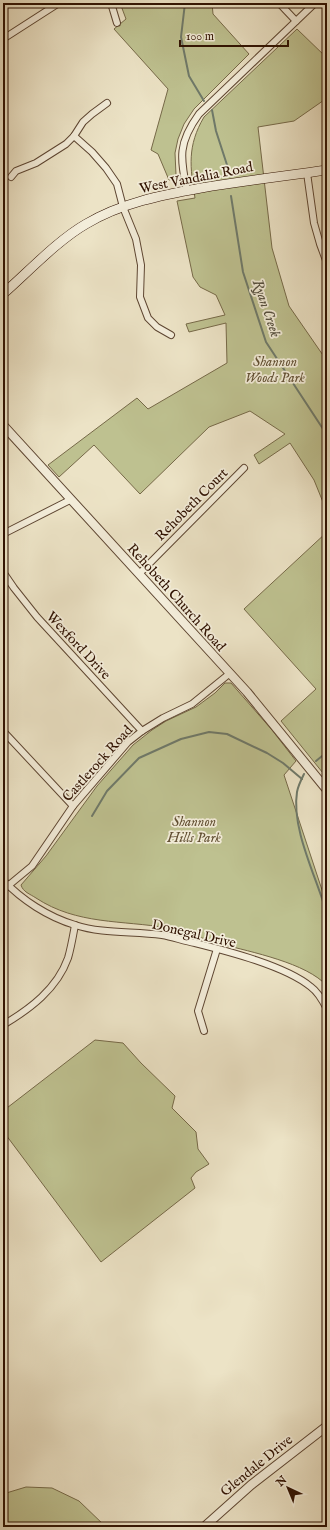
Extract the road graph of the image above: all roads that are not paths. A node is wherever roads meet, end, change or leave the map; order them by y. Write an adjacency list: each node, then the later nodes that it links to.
1 (59, 3): 7 (street)
2 (111, 3): 6 (street)
3 (280, 3): 5 (street)
4 (315, 3): 5 (street)
5 (296, 21): 13 (street)
6 (117, 22)
7 (3, 39)
8 (108, 103): 9 (street)
9 (74, 136): 12 (street); 14 (street)
10 (327, 170): 11 (main road, West Vandalia Road)
11 (307, 173): 13 (main road, West Vandalia Road); 15 (street)
12 (12, 177)
13 (187, 191): 14 (main road, West Vandalia Road)
14 (123, 207): 16 (main road, West Vandalia Road); 17 (street)
15 (327, 263)
16 (3, 294)
17 (171, 335)
18 (3, 425): 20 (street, Rehobeth Church Road)
19 (244, 468): 23 (street, Rehobeth Court)
20 (70, 500): 21 (street); 23 (street, Rehobeth Church Road)
21 (3, 534)
22 (3, 572): 26 (street, Wexford Drive)
23 (139, 574): 24 (street, Rehobeth Church Road)
24 (229, 674): 26 (street, Castlerock Road); 27 (street, Rehobeth Church Road)
25 (3, 731): 28 (street)
26 (142, 731): 28 (street, Castlerock Road)
27 (327, 790)
28 (73, 806): 30 (street, Castlerock Road)
29 (3, 880): 30 (street, Donegal Drive)
30 (6, 888): 31 (street, Donegal Drive)
31 (75, 925): 32 (street, Donegal Drive); 34 (street)
32 (217, 949): 33 (street, Donegal Drive); 35 (street)
33 (327, 1009)
34 (3, 1025)
35 (204, 1030)
36 (327, 1426): 37 (street, Glendale Drive)
37 (204, 1527)

